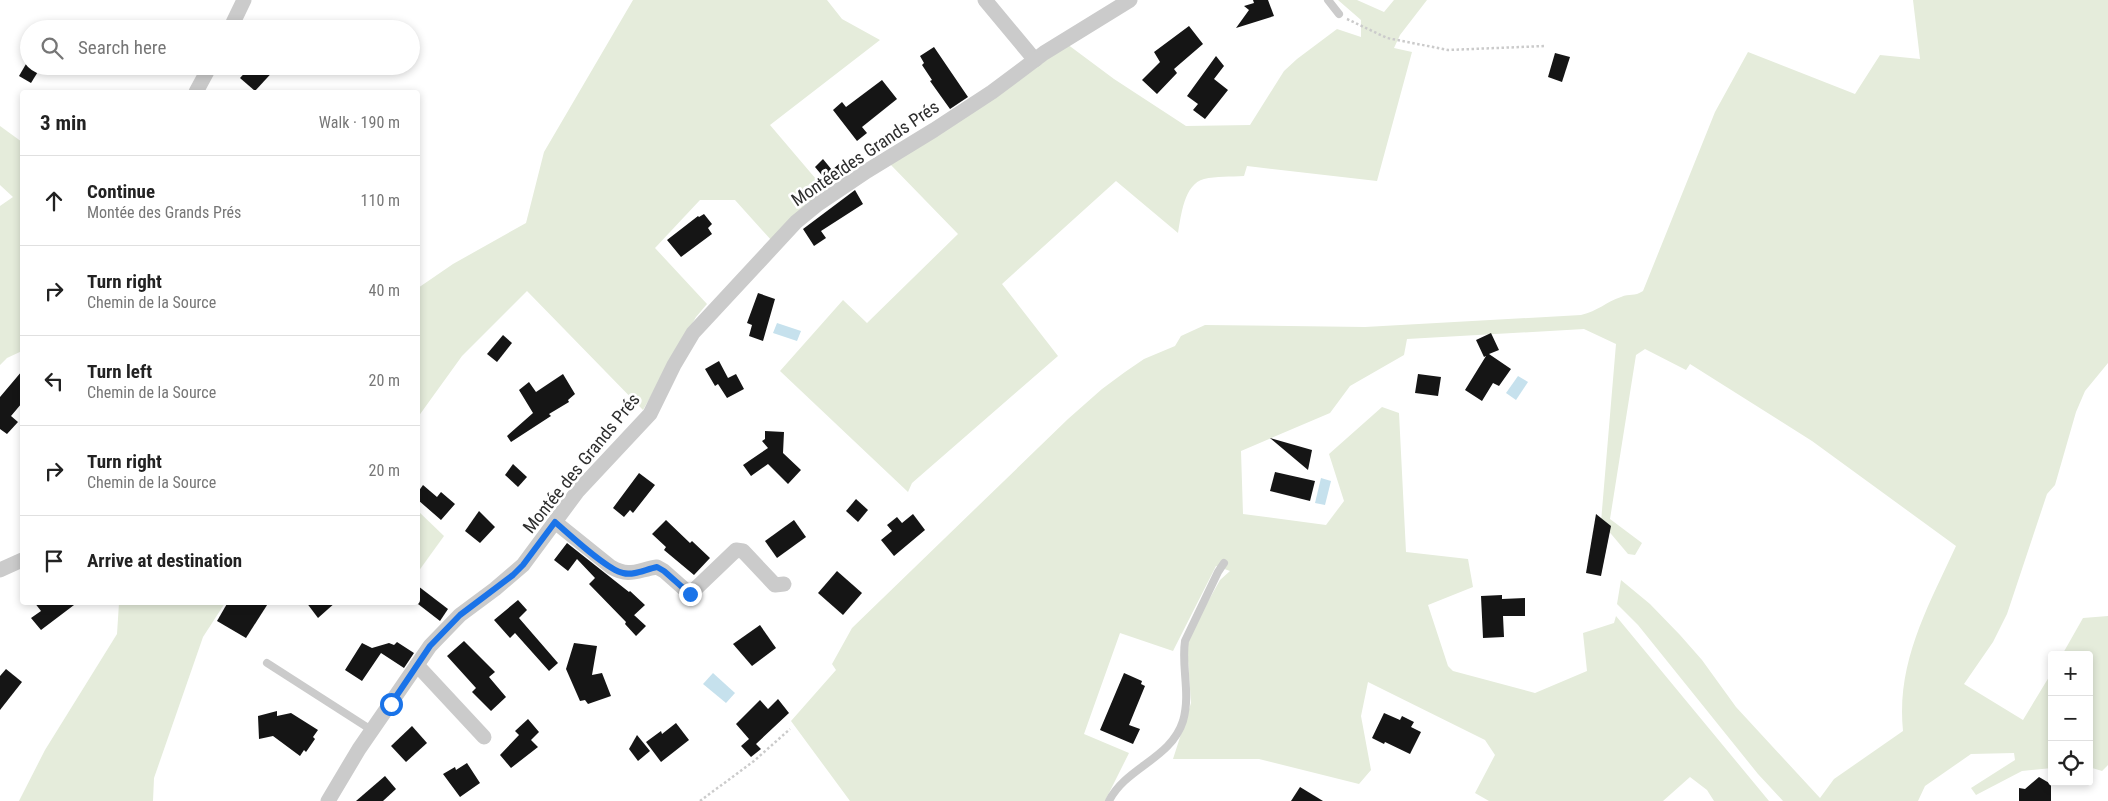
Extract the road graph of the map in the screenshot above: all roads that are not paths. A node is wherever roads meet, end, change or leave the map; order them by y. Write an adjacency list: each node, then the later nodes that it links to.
1 (244, 0): 6 (street)
2 (985, 0): 7 (street)
3 (1130, 0): 7 (street, Montée des Grands Prés)
4 (1328, 0): 5 (lane)
5 (1339, 14)
6 (234, 20)
7 (1035, 60): 10 (street, Montée des Grands Prés)
8 (205, 75): 9 (street)
9 (197, 90)
10 (555, 522): 14 (street); 16 (street, Montée des Grands Prés)
11 (20, 561): 13 (street)
12 (1224, 563): 20 (lane)
13 (0, 570)
14 (784, 584)
15 (267, 663): 17 (lane)
16 (417, 665): 17 (street, Montée des Grands Prés); 18 (street)
17 (373, 731): 19 (street, Montée des Grands Prés)
18 (484, 737)
19 (328, 801)
20 (1109, 801)

